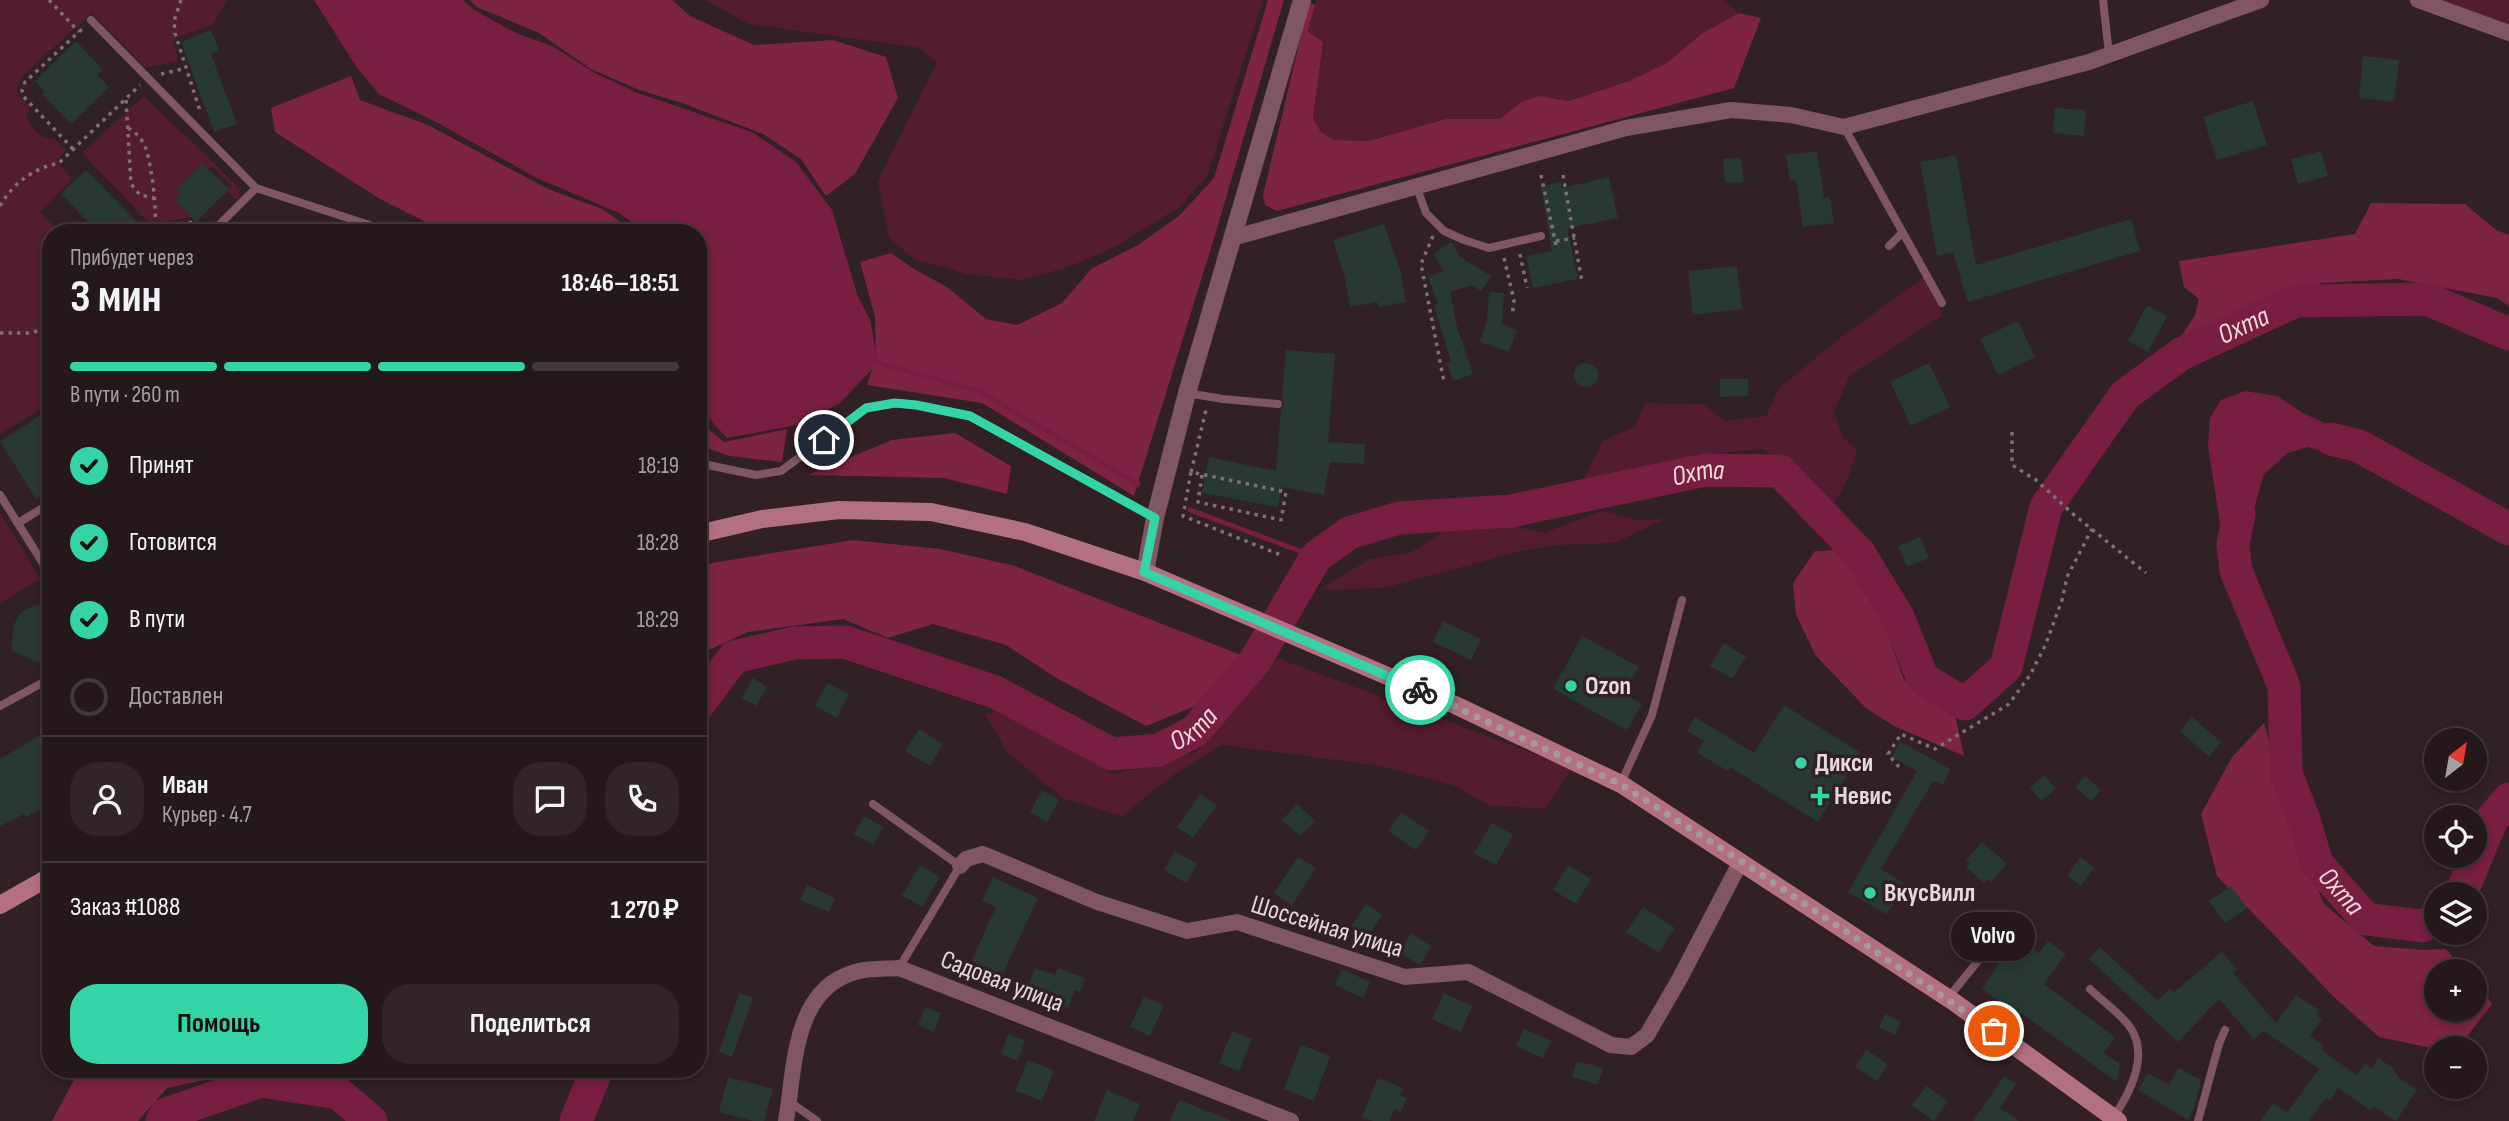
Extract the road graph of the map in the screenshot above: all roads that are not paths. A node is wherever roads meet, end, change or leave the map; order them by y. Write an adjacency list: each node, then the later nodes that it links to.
1 (1302, 0): 15 (street)
2 (2103, 0): 7 (lane)
3 (2261, 0): 7 (street)
4 (2418, 0): 6 (street)
5 (91, 20): 10 (lane)
6 (2509, 33)
7 (2109, 54): 8 (street)
8 (1844, 127): 9 (street); 13 (lane)
9 (1416, 185): 14 (lane); 15 (street)
10 (256, 188): 11 (lane); 12 (lane)
11 (220, 224)
12 (366, 224)
13 (1902, 233): 16 (lane); 17 (lane)
14 (1541, 236)
15 (1233, 238): 18 (street)
16 (1889, 246)
17 (1942, 303)
18 (1187, 393): 19 (lane); 23 (street)
19 (1278, 404)
20 (707, 465): 23 (lane)
21 (0, 495): 24 (lane)
22 (42, 508): 24 (lane)
23 (1155, 518): 27 (street)
24 (18, 523): 26 (lane)
25 (707, 532): 27 (main road)
26 (42, 562)
27 (1144, 572): 31 (main road)
28 (1682, 600): 31 (lane)
29 (42, 683): 30 (lane)
30 (0, 706)
31 (1620, 784): 33 (main road)
32 (873, 804): 34 (lane)
33 (1741, 861): 34 (street, Шоссейная улица); 40 (main road)
34 (960, 866): 38 (lane)
35 (42, 881): 36 (main road)
36 (0, 905)
37 (1986, 951): 40 (lane)
38 (899, 968): 42 (street, Садовая улица); 44 (street, Садовая улица)
39 (2090, 989): 43 (lane)
40 (1948, 999): 43 (main road)
41 (2225, 1030): 47 (lane)
42 (790, 1102): 45 (street, Садовая улица); 46 (lane)
43 (2116, 1119)
44 (1283, 1120)
45 (786, 1121)
46 (817, 1121)
47 (2198, 1121)

